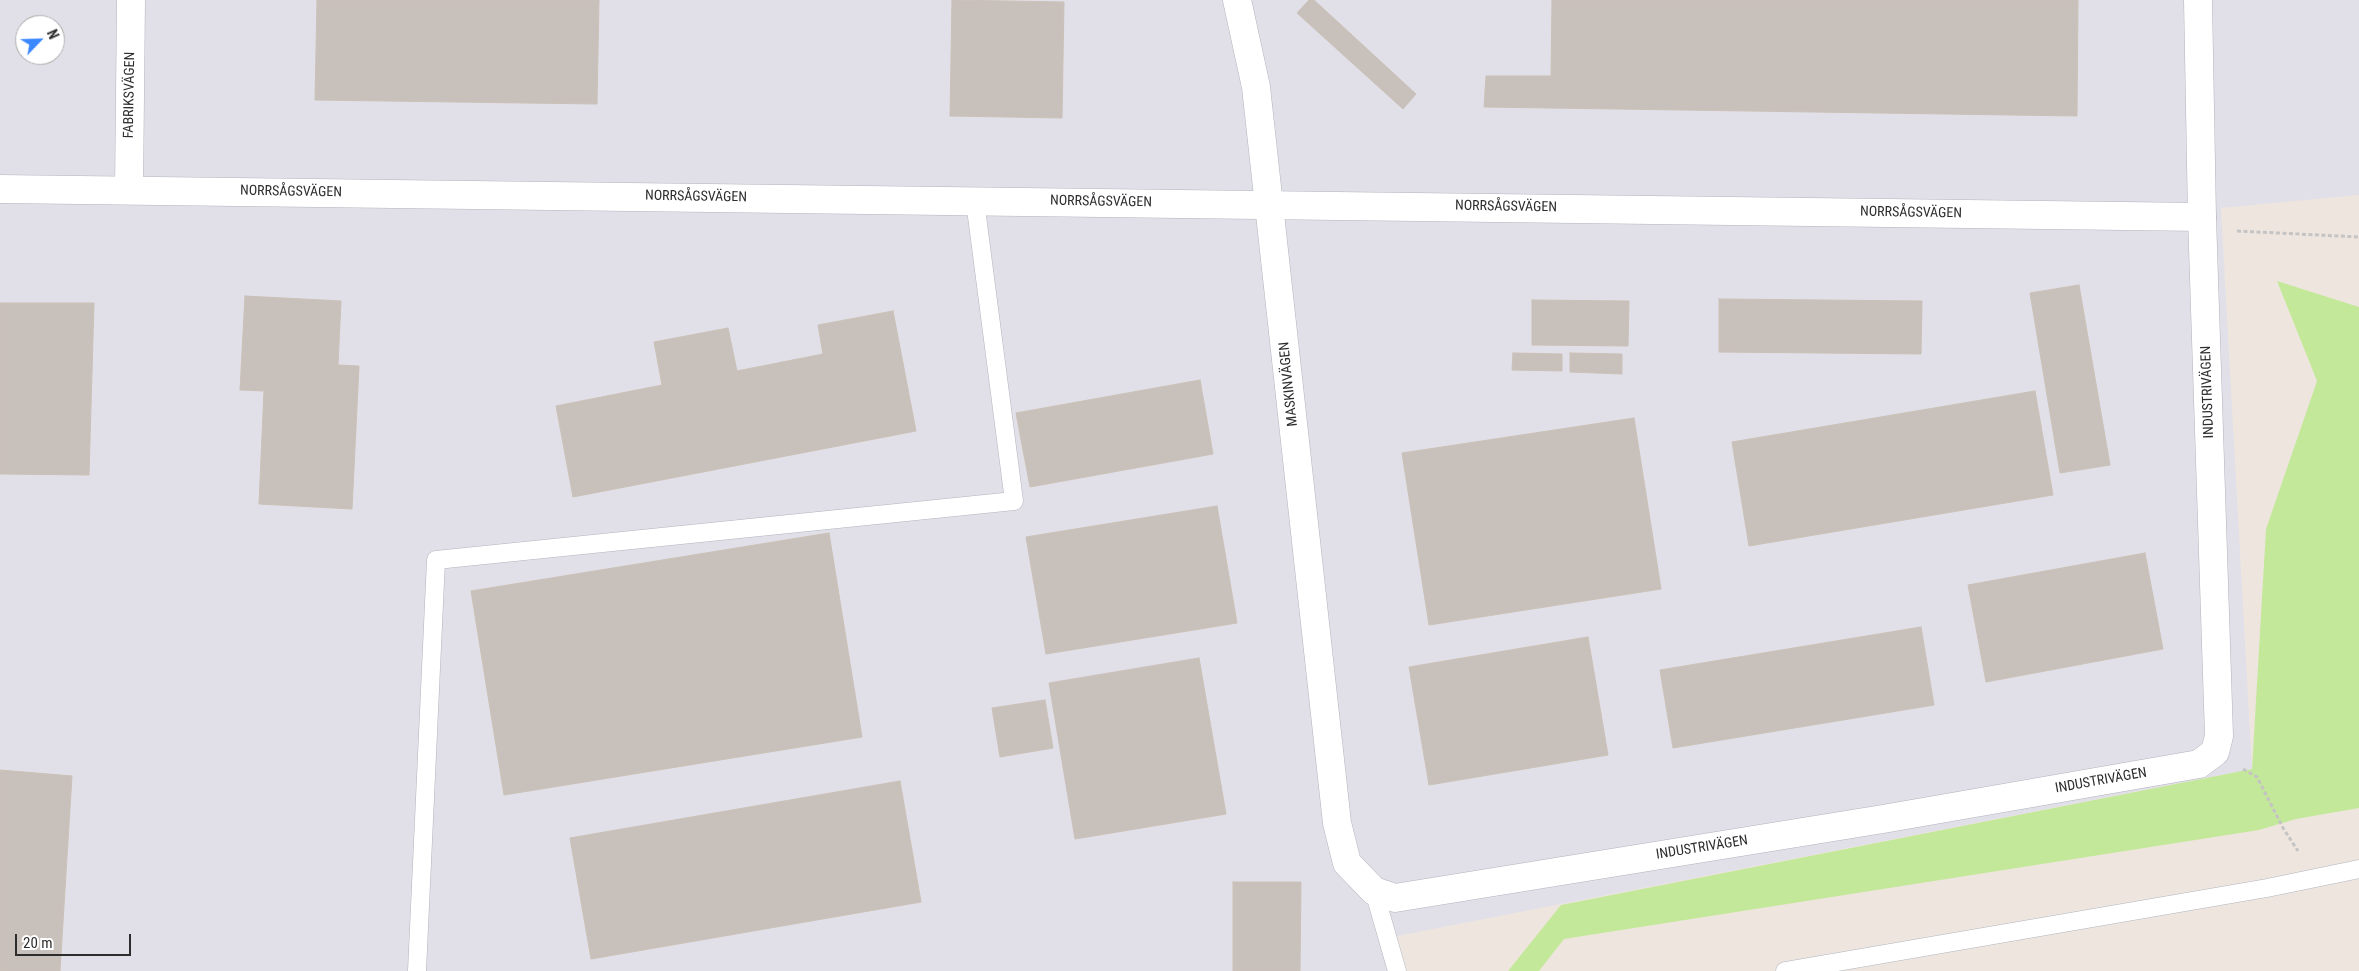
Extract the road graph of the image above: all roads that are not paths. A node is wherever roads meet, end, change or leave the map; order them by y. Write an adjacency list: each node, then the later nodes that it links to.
1 (131, 0): 5 (street, FABRIKSVÄGEN)
2 (1237, 0): 7 (street, MASKINVÄGEN)
3 (2198, 0): 8 (street, INDUSTRIVÄGEN)
4 (0, 189): 5 (street, NORRSÅGSVÄGEN)
5 (129, 190): 6 (street, NORRSÅGSVÄGEN)
6 (975, 201): 7 (street, NORRSÅGSVÄGEN); 11 (lane)
7 (1269, 204): 8 (street, NORRSÅGSVÄGEN); 10 (street, MASKINVÄGEN)
8 (2202, 217): 10 (street, INDUSTRIVÄGEN)
9 (2359, 869): 13 (lane)
10 (1374, 891): 12 (lane)
11 (417, 971)
12 (1397, 971)
13 (1785, 971)

